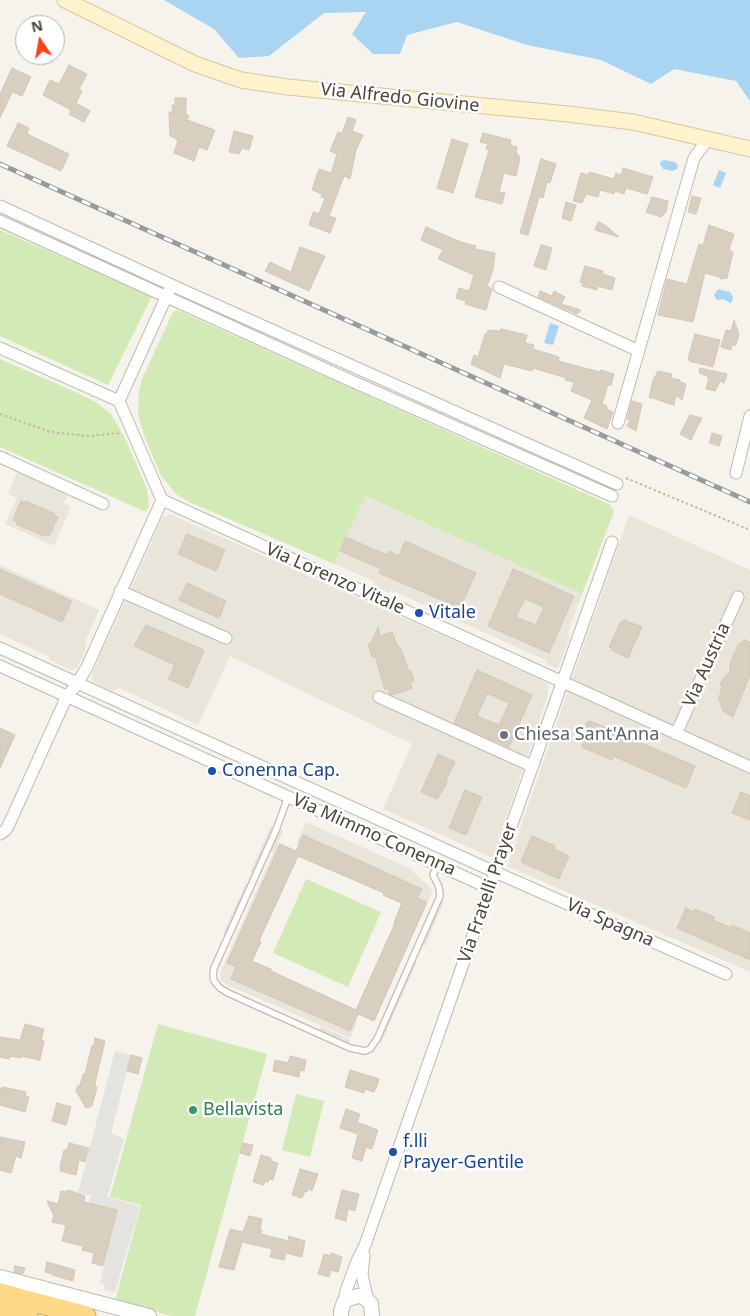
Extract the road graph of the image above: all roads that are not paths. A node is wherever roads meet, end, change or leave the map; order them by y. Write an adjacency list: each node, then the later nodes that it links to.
1 (65, 0): 2 (main road, Via Alfredo Giovine)
2 (708, 139): 3 (main road, Via Alfredo Giovine); 10 (street)
3 (750, 149)
4 (0, 206): 6 (street)
5 (0, 221): 8 (street)
6 (172, 285): 8 (street); 16 (street)
7 (499, 287): 10 (street)
8 (166, 297): 11 (street); 17 (street)
9 (0, 348): 11 (street)
10 (639, 351): 13 (street)
11 (119, 401): 18 (street)
12 (750, 416): 15 (street)
13 (618, 423)
14 (0, 457): 19 (street)
15 (736, 473)
16 (617, 484)
17 (612, 496)
18 (162, 500): 21 (street); 25 (street, Via Lorenzo Vitale)
19 (103, 504)
20 (612, 542): 25 (street, Via Fratelli Prayer)
21 (120, 591): 23 (street); 26 (street)
22 (738, 597): 29 (street, Via Austria)
23 (226, 638)
24 (1, 658): 26 (street, Via Mimmo Conenna); 27 (street, Via Mimmo Conenna)
25 (562, 682): 29 (street, Via Lorenzo Vitale); 30 (street, Via Fratelli Prayer)
26 (77, 684): 27 (street); 32 (street, Via Mimmo Conenna)
27 (67, 696): 34 (street, Via Mimmo Conenna); 36 (street)
28 (379, 697): 30 (street)
29 (676, 734): 31 (street, Via Lorenzo Vitale)
30 (532, 766): 38 (street, Via Fratelli Prayer)
31 (750, 767)
32 (277, 773): 33 (street, Via Mimmo Conenna); 34 (street)
33 (295, 782): 35 (street); 38 (street, Via Mimmo Conenna)
34 (271, 788): 35 (street, Via Mimmo Conenna)
35 (288, 796): 37 (street, Via Mimmo Conenna); 37 (lane)
36 (0, 834)
37 (438, 864): 39 (street, Via Mimmo Conenna)
38 (494, 872): 39 (street, Via Fratelli Prayer); 40 (street, Via Spagna)
39 (489, 888): 41 (street, Via Fratelli Prayer)
40 (726, 974)
41 (365, 1245): 45 (street); 46 (street)
42 (0, 1277): 49 (street)
43 (0, 1293): 48 (highway)
44 (0, 1309): 47 (highway)
45 (343, 1309): 46 (street)
46 (374, 1310)
47 (28, 1316)
48 (86, 1316)
49 (149, 1316)

